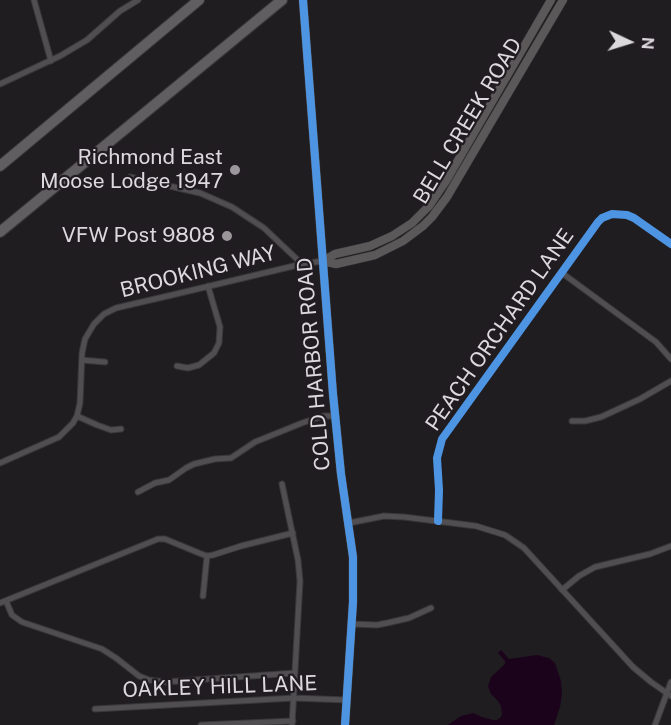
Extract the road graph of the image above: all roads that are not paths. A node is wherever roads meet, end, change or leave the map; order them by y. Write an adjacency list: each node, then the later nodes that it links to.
1 (34, 0): 8 (street)
2 (138, 0): 8 (street)
3 (199, 0): 10 (highway)
4 (282, 0): 12 (highway)
5 (303, 0): 14 (main road, COLD HARBOR ROAD)
6 (551, 0): 14 (main road, BELL CREEK ROAD)
7 (563, 0): 14 (main road, BELL CREEK ROAD)
8 (51, 61): 9 (street)
9 (0, 84)
10 (0, 166)
11 (130, 177): 15 (street)
12 (0, 232)
13 (671, 244): 16 (street, PEACH ORCHARD LANE)
14 (322, 261): 15 (street, BROOKING WAY); 24 (main road, COLD HARBOR ROAD)
15 (302, 264): 17 (street, BROOKING WAY)
16 (562, 273): 18 (street); 30 (street, PEACH ORCHARD LANE)
17 (208, 286): 19 (street, BROOKING WAY); 21 (street)
18 (671, 359)
19 (82, 360): 20 (street); 23 (street, BROOKING WAY)
20 (105, 362)
21 (177, 366)
22 (671, 381): 25 (street)
23 (77, 416): 26 (street); 27 (street)
24 (336, 416): 29 (street); 31 (main road, COLD HARBOR ROAD)
25 (572, 422)
26 (121, 429)
27 (0, 463)
28 (282, 484): 32 (street)
29 (138, 492)
30 (438, 520): 31 (street); 35 (street)
31 (349, 522): 39 (main road, COLD HARBOR ROAD)
32 (293, 533): 34 (street); 40 (street)
33 (671, 546): 35 (street)
34 (207, 556): 36 (street); 37 (street)
35 (562, 590): 42 (street)
36 (203, 596)
37 (3, 602): 40 (street)
38 (431, 608): 39 (street)
39 (352, 624): 44 (main road, COLD HARBOR ROAD)
40 (295, 674): 43 (street)
41 (671, 682): 42 (street)
42 (668, 694): 49 (street)
43 (294, 698): 44 (street, OAKLEY HILL LANE); 45 (street, OAKLEY HILL LANE); 46 (street)
44 (346, 700): 48 (main road, COLD HARBOR ROAD)
45 (95, 709)
46 (292, 723): 47 (street)
47 (201, 725)
48 (345, 725)
49 (655, 725)

